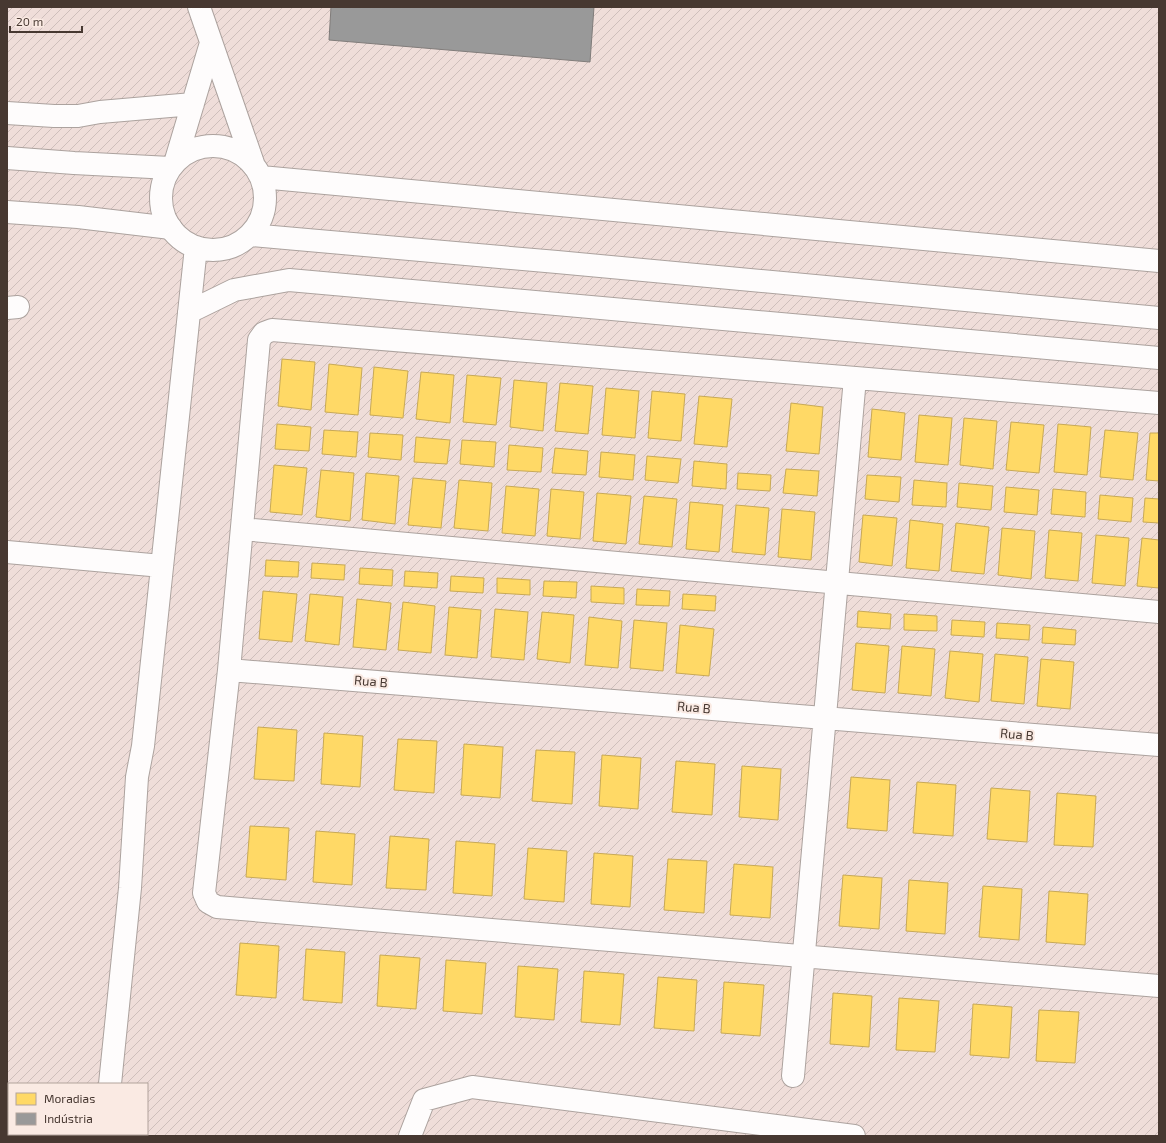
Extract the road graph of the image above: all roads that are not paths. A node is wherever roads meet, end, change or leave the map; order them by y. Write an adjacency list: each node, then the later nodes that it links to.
1 (199, 7): 2 (street)
2 (211, 43): 3 (street); 7 (street)
3 (193, 104): 4 (street); 6 (street)
4 (7, 113)
5 (7, 158): 6 (street)
6 (173, 164): 7 (street); 9 (street)
7 (258, 171): 10 (street); 12 (street)
8 (7, 212): 9 (street)
9 (171, 228): 11 (street)
10 (251, 235): 11 (street); 14 (street)
11 (196, 247): 13 (street)
12 (1159, 261)
13 (189, 312): 15 (street); 20 (street)
14 (1159, 318)
15 (1159, 358)
16 (855, 378): 17 (street); 18 (street); 21 (street)
17 (1159, 403)
18 (242, 529): 21 (street); 23 (street)
19 (7, 552): 20 (street)
20 (162, 566): 29 (street)
21 (836, 582): 22 (street); 24 (street)
22 (1159, 612)
23 (229, 670): 24 (street, Rua B); 26 (street)
24 (824, 718): 25 (street, Rua B); 26 (street)
25 (1159, 745)
26 (804, 956): 27 (street); 28 (street)
27 (1159, 986)
28 (793, 1076)
29 (110, 1083)
30 (410, 1136): 31 (street)
31 (854, 1136)

